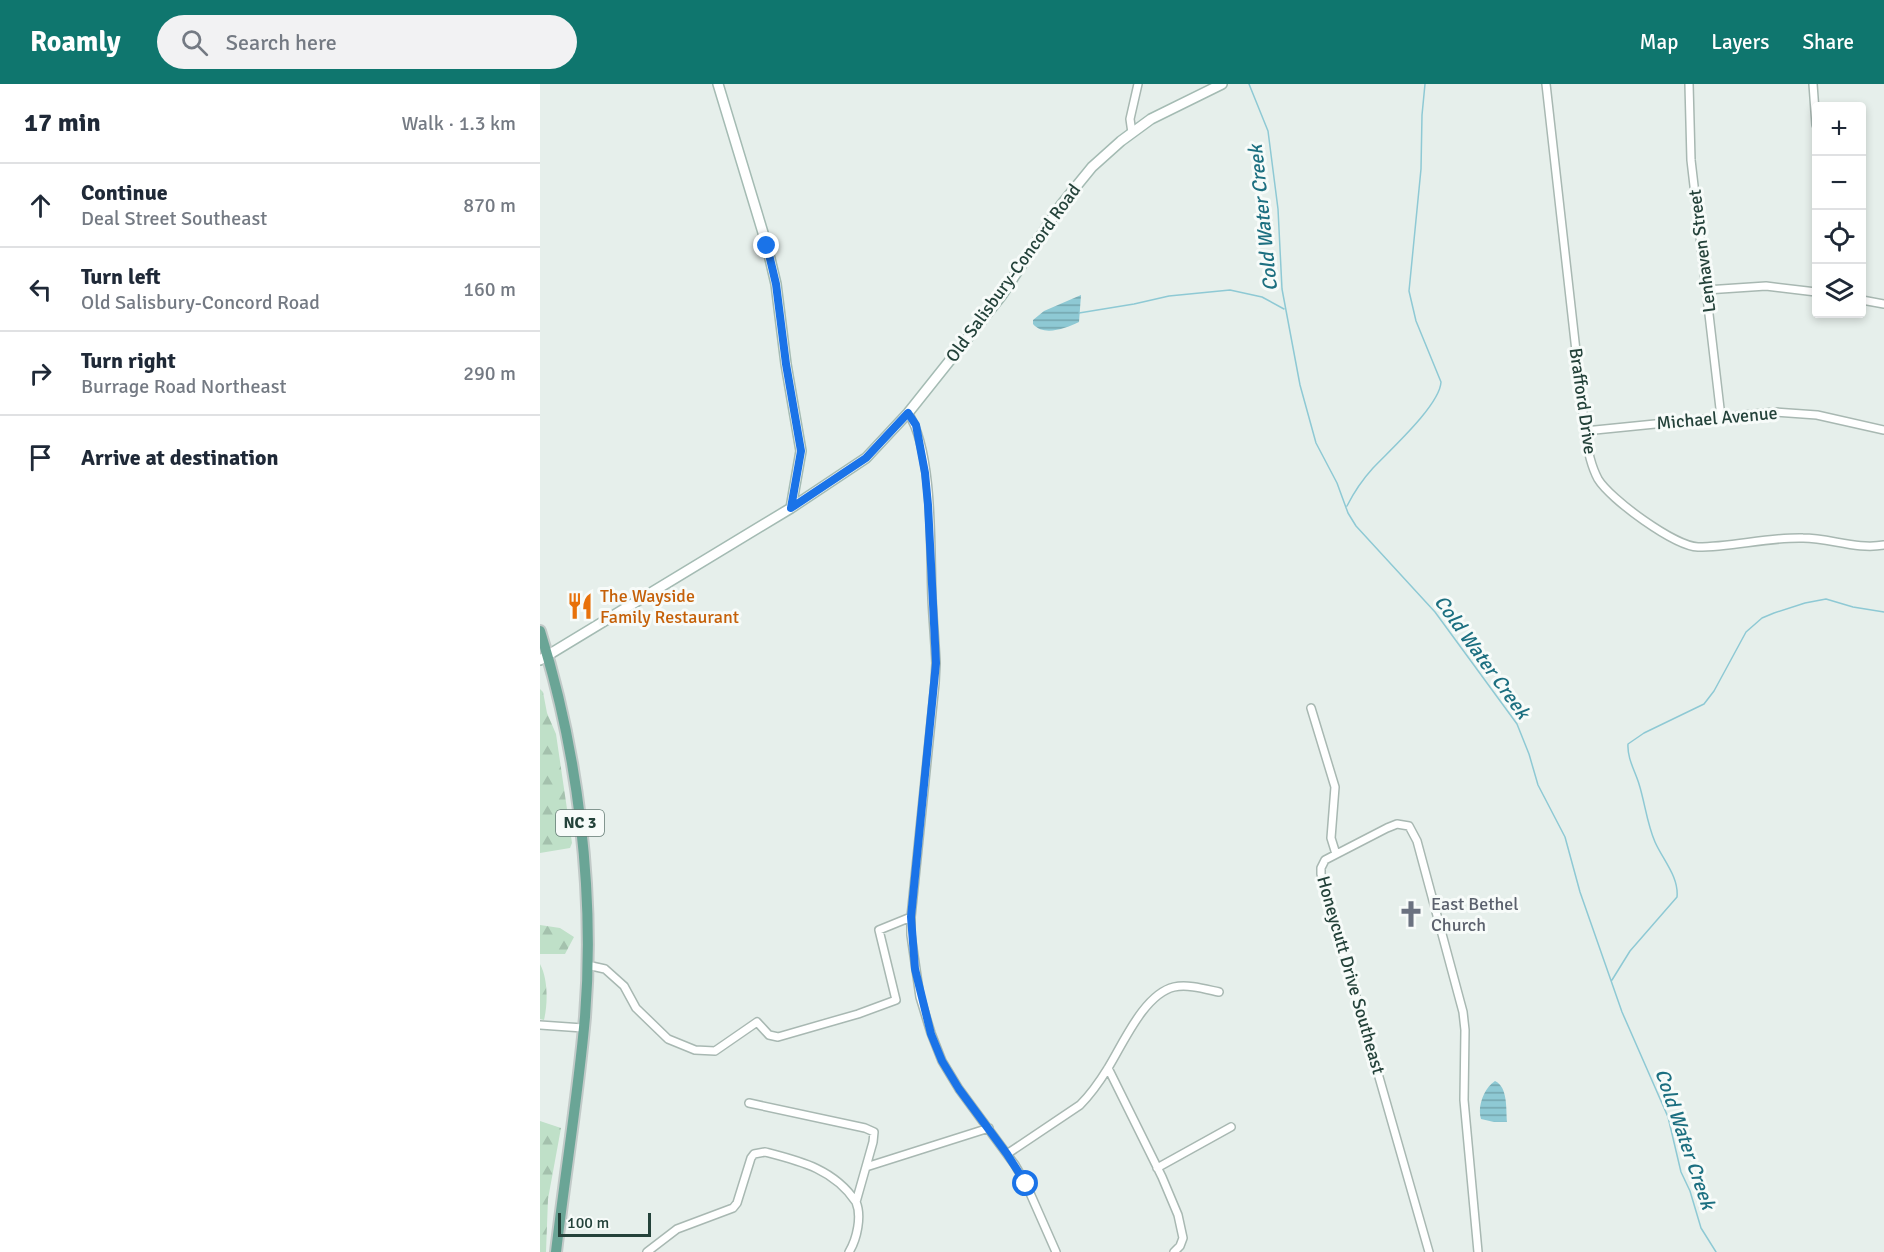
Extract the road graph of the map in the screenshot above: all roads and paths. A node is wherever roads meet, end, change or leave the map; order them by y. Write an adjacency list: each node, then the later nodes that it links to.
1 (718, 84): 17 (main road)
2 (1138, 84): 8 (street)
3 (1222, 84): 8 (main road, Old Salisbury-Concord Road)
4 (1546, 84): 16 (street, Brafford Drive)
5 (1689, 84): 9 (street, Lenhaven Street)
6 (1813, 84): 7 (street)
7 (1814, 102)
8 (1132, 133): 13 (main road, Old Salisbury-Concord Road)
9 (1706, 290): 10 (street); 14 (street, Lenhaven Street)
10 (1812, 292)
11 (1866, 301): 12 (street)
12 (1884, 304)
13 (908, 413): 17 (main road, Old Salisbury-Concord Road); 23 (street)
14 (1721, 417): 15 (street, Michael Avenue); 16 (street, Michael Avenue)
15 (1884, 430)
16 (1585, 431): 18 (street, Brafford Drive)
17 (791, 508): 20 (main road, Old Salisbury-Concord Road)
18 (1884, 544)
19 (540, 631): 20 (main road, NC 3)
20 (543, 658): 24 (main road, NC 3)
21 (1311, 708): 22 (street)
22 (1336, 854): 41 (street, Honeycutt Drive Southeast); 42 (street, Honeycutt Drive Southeast)
23 (911, 917): 24 (street); 31 (street)
24 (587, 965): 27 (main road, NC 3)
25 (1219, 992): 28 (street)
26 (540, 1025): 27 (street)
27 (583, 1028): 36 (main road, NC 3)
28 (1108, 1068): 32 (street); 34 (street)
29 (749, 1103): 33 (street)
30 (1231, 1127): 34 (street)
31 (989, 1128): 32 (street); 33 (street)
32 (1007, 1154): 39 (street)
33 (866, 1167): 35 (street)
34 (1157, 1168): 40 (street)
35 (856, 1202): 37 (street); 38 (street)
36 (556, 1252)
37 (647, 1252)
38 (849, 1252)
39 (1056, 1252)
40 (1174, 1252)
41 (1430, 1252)
42 (1478, 1252)

